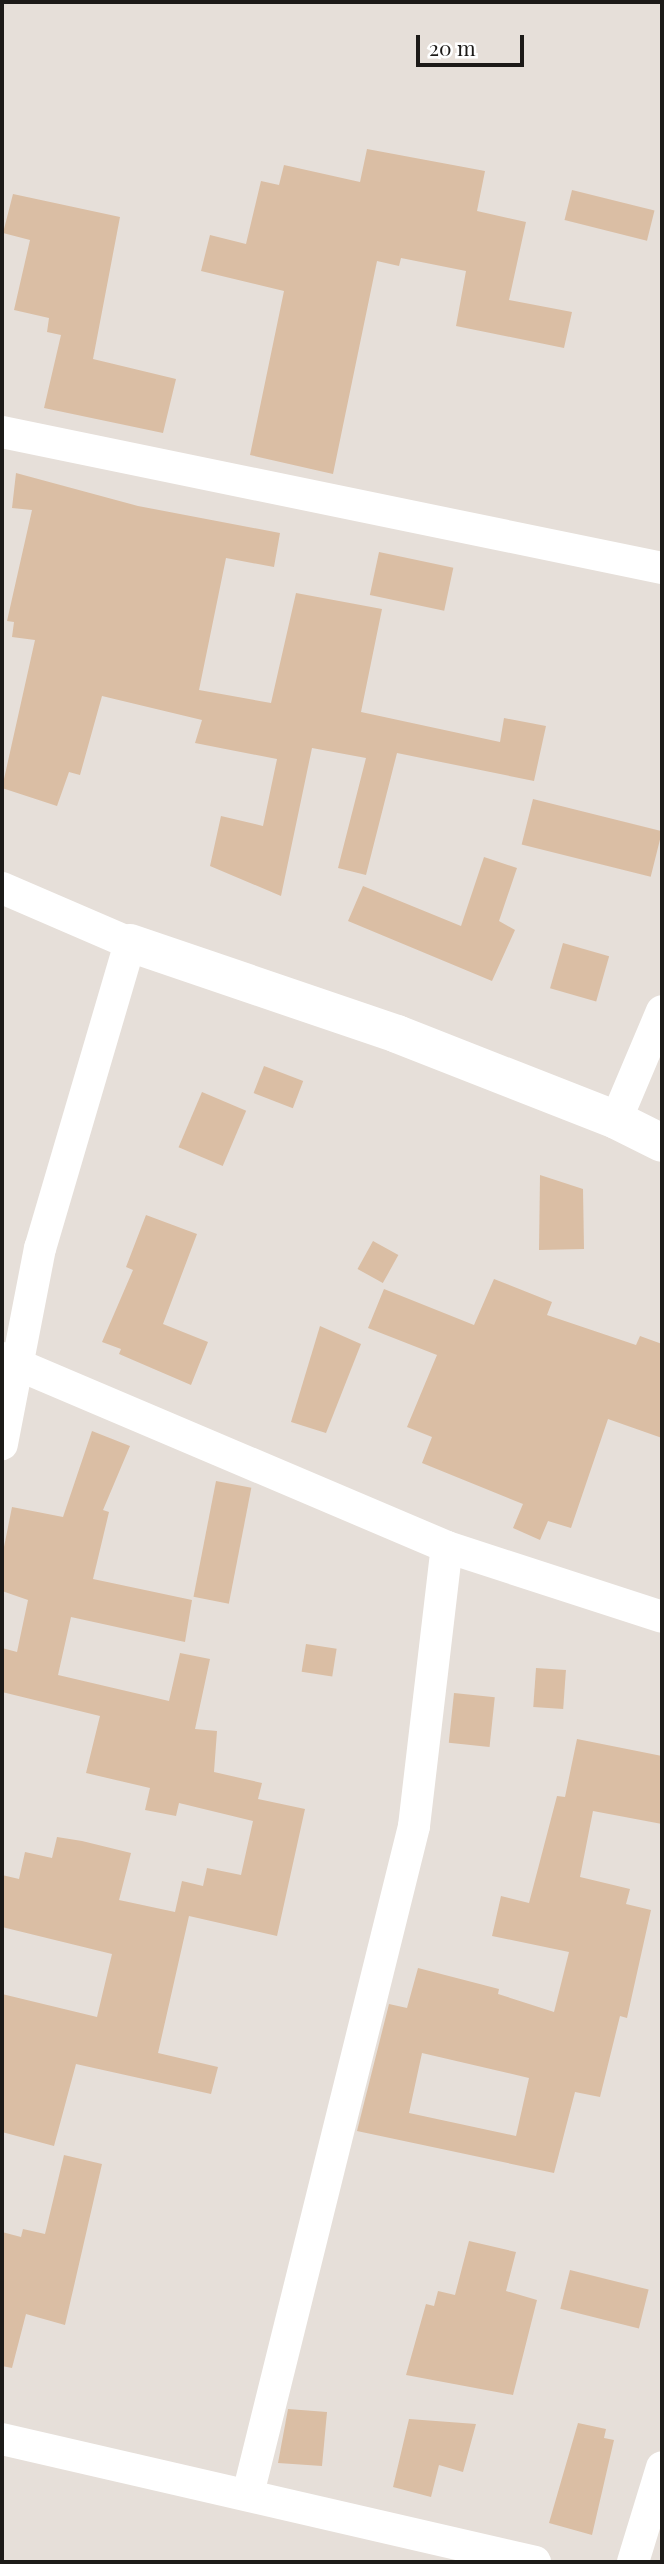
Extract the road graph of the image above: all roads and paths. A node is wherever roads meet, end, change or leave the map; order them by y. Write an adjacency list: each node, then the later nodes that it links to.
1 (2, 432): 2 (street)
2 (662, 568)
3 (2, 888): 4 (street)
4 (130, 943): 6 (street); 8 (street)
5 (662, 1012): 6 (street)
6 (616, 1120): 7 (street)
7 (662, 1143)
8 (10, 1361): 9 (street); 10 (street)
9 (2, 1444)
10 (447, 1547): 11 (street); 14 (street)
11 (662, 1617)
12 (2, 2439): 14 (street)
13 (662, 2467): 16 (street)
14 (248, 2494): 15 (street)
15 (535, 2562)
16 (633, 2562)

